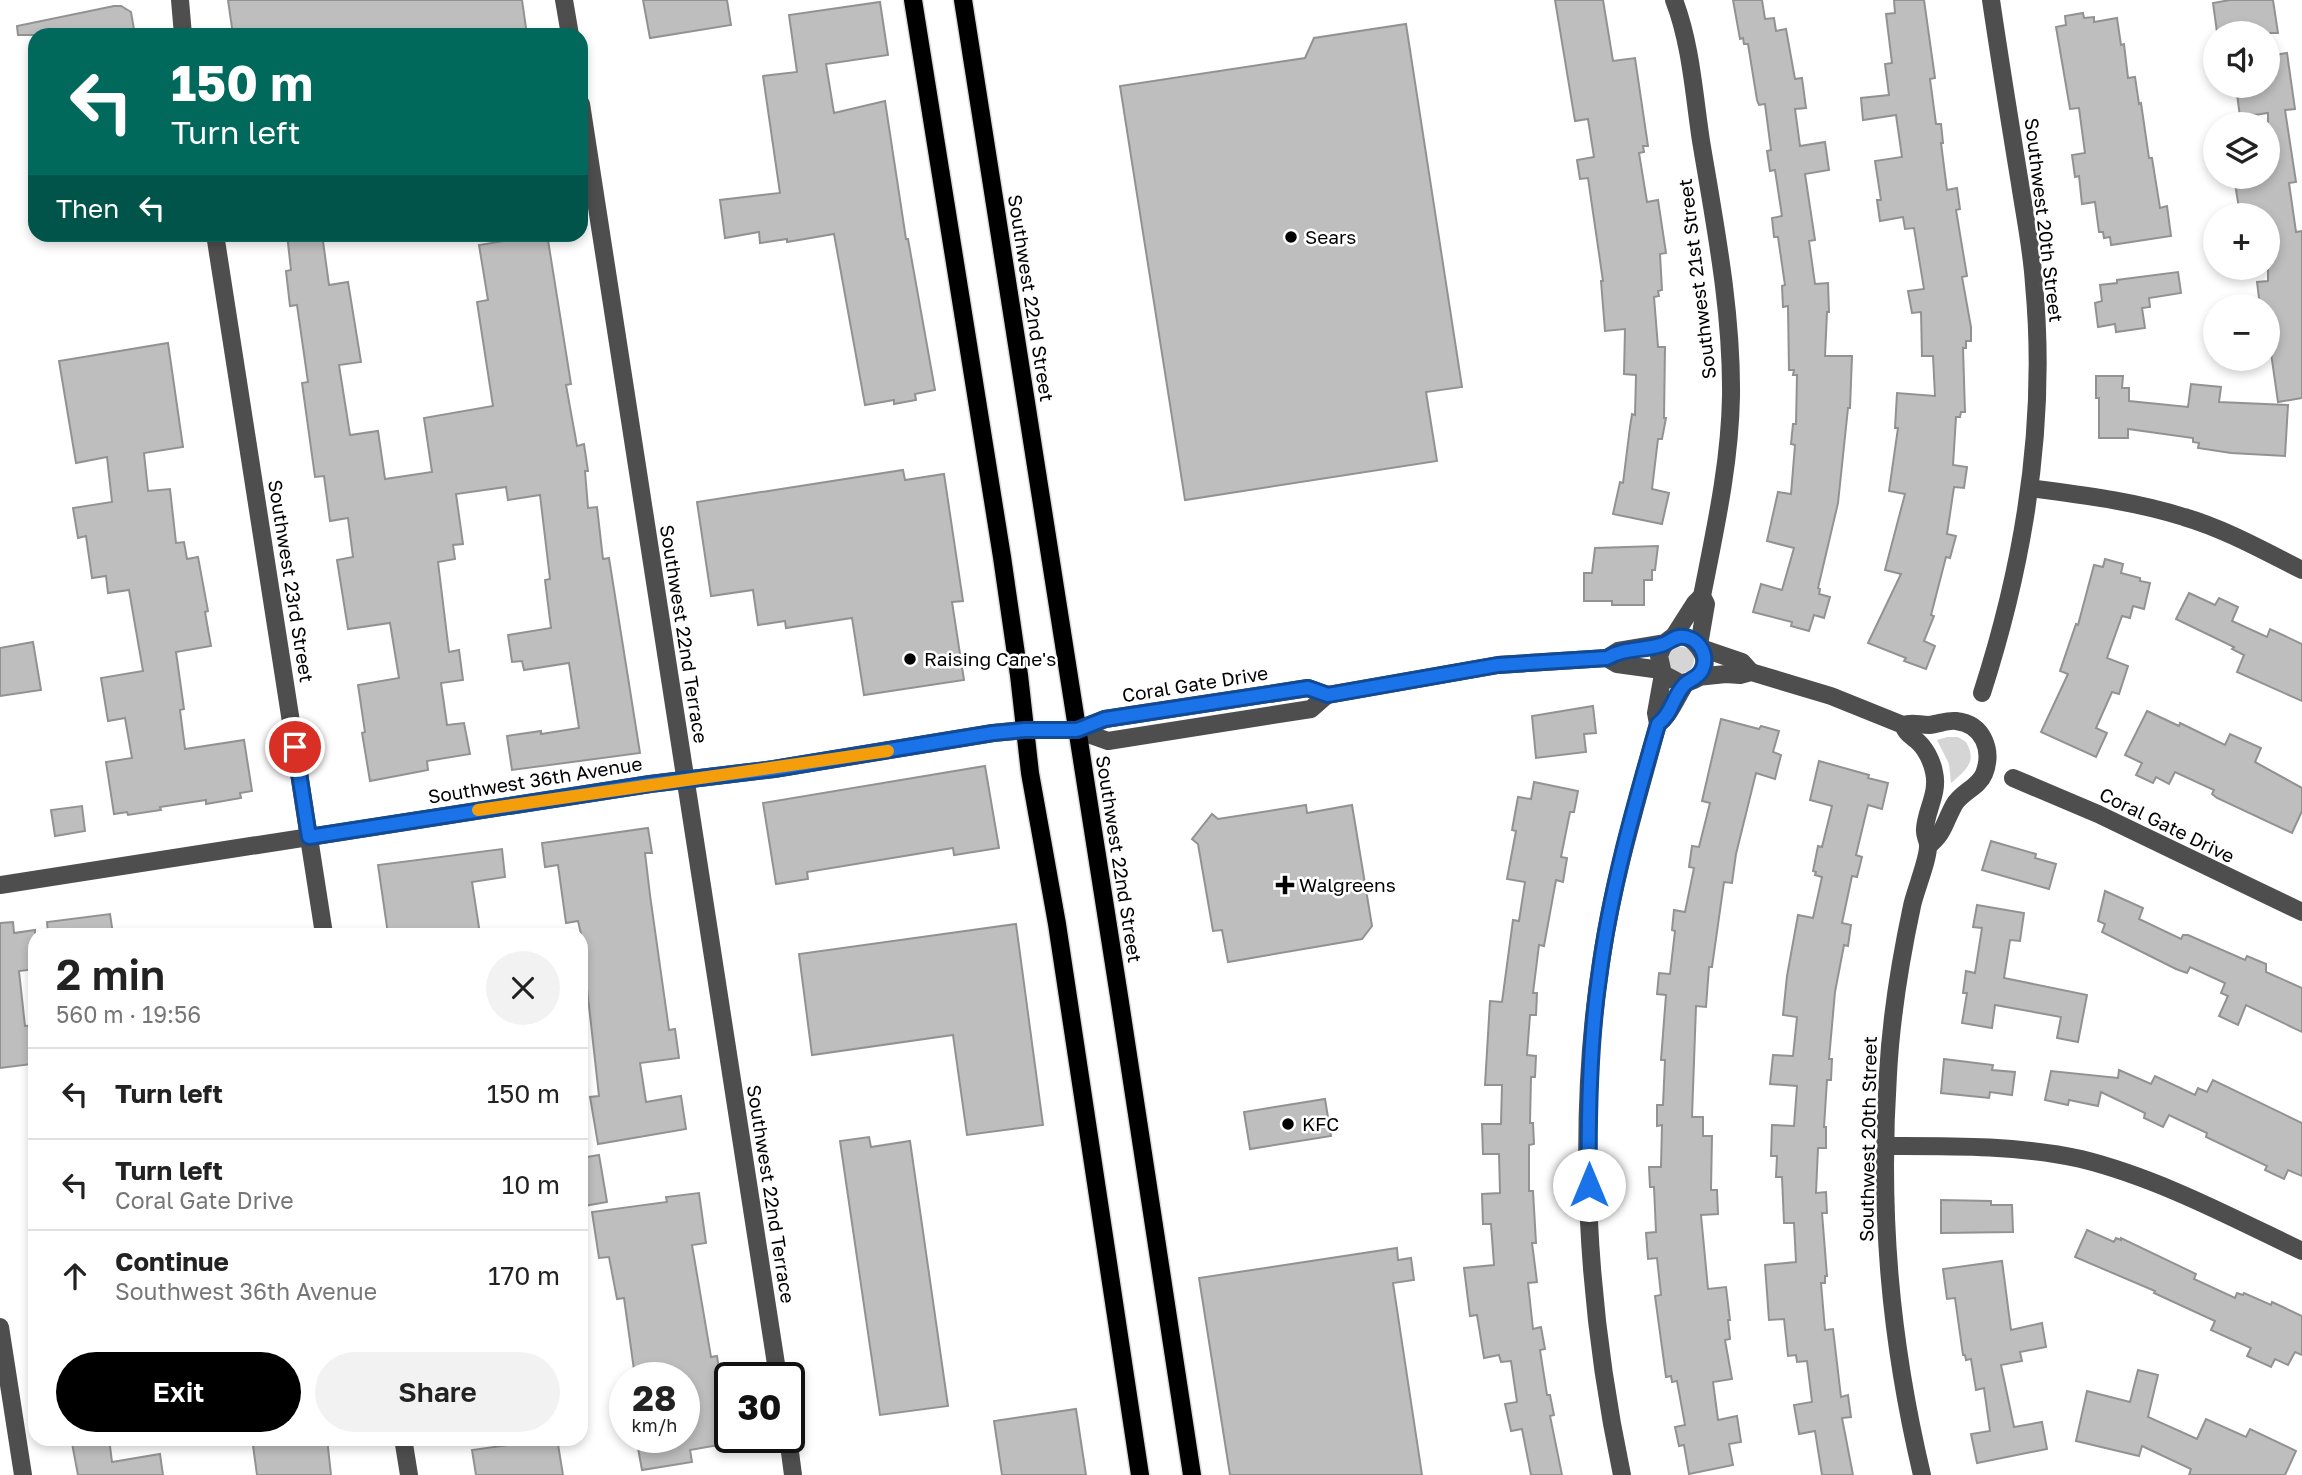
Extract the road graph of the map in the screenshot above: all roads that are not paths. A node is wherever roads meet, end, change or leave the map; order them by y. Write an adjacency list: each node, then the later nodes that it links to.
1 (180, 0): 7 (street)
2 (564, 0): 8 (street)
3 (913, 0): 23 (main road)
4 (963, 0): 24 (main road, Southwest 22nd Street)
5 (1674, 0): 13 (street, Southwest 21st Street)
6 (1991, 0): 11 (street, Southwest 20th Street)
7 (182, 28)
8 (569, 28)
9 (588, 150): 26 (street, Southwest 22nd Terrace)
10 (216, 242): 27 (street, Southwest 23rd Street)
11 (2031, 488): 12 (street); 20 (street, Southwest 20th Street)
12 (2302, 569)
13 (1702, 596): 14 (street, Southwest 21st Street); 15 (street, Southwest 21st Street)
14 (1669, 641): 15 (street); 16 (street); 17 (street)
15 (1700, 646): 18 (street); 19 (street)
16 (1607, 658): 17 (street); 24 (street)
17 (1662, 672): 19 (street); 21 (street)
18 (1751, 672): 19 (street); 22 (street)
19 (1691, 680): 21 (street)
20 (1982, 692)
21 (1658, 724): 43 (street)
22 (1903, 725): 28 (street, Southwest 20th Street); 28 (street, Southwest 20th Street)
23 (1025, 730): 24 (street, Southwest 36th Avenue); 26 (street, Southwest 36th Avenue); 41 (main road)
24 (1077, 730): 42 (main road, Southwest 22nd Street)
25 (2013, 778): 30 (street, Coral Gate Drive)
26 (684, 779): 27 (street, Southwest 36th Avenue); 35 (street, Southwest 22nd Terrace)
27 (309, 837): 29 (street, Southwest 36th Avenue); 31 (street, Southwest 23rd Street)
28 (1928, 846): 32 (street, Southwest 20th Street)
29 (0, 885)
30 (2302, 912)
31 (323, 928)
32 (1885, 1146): 33 (street); 44 (street, Southwest 20th Street)
33 (2302, 1251)
34 (0, 1327): 38 (street)
35 (776, 1362)
36 (404, 1446): 39 (street)
37 (790, 1453): 40 (street)
38 (23, 1475)
39 (409, 1475)
40 (793, 1475)
41 (1140, 1475)
42 (1192, 1475)
43 (1622, 1475)
44 (1922, 1475)

